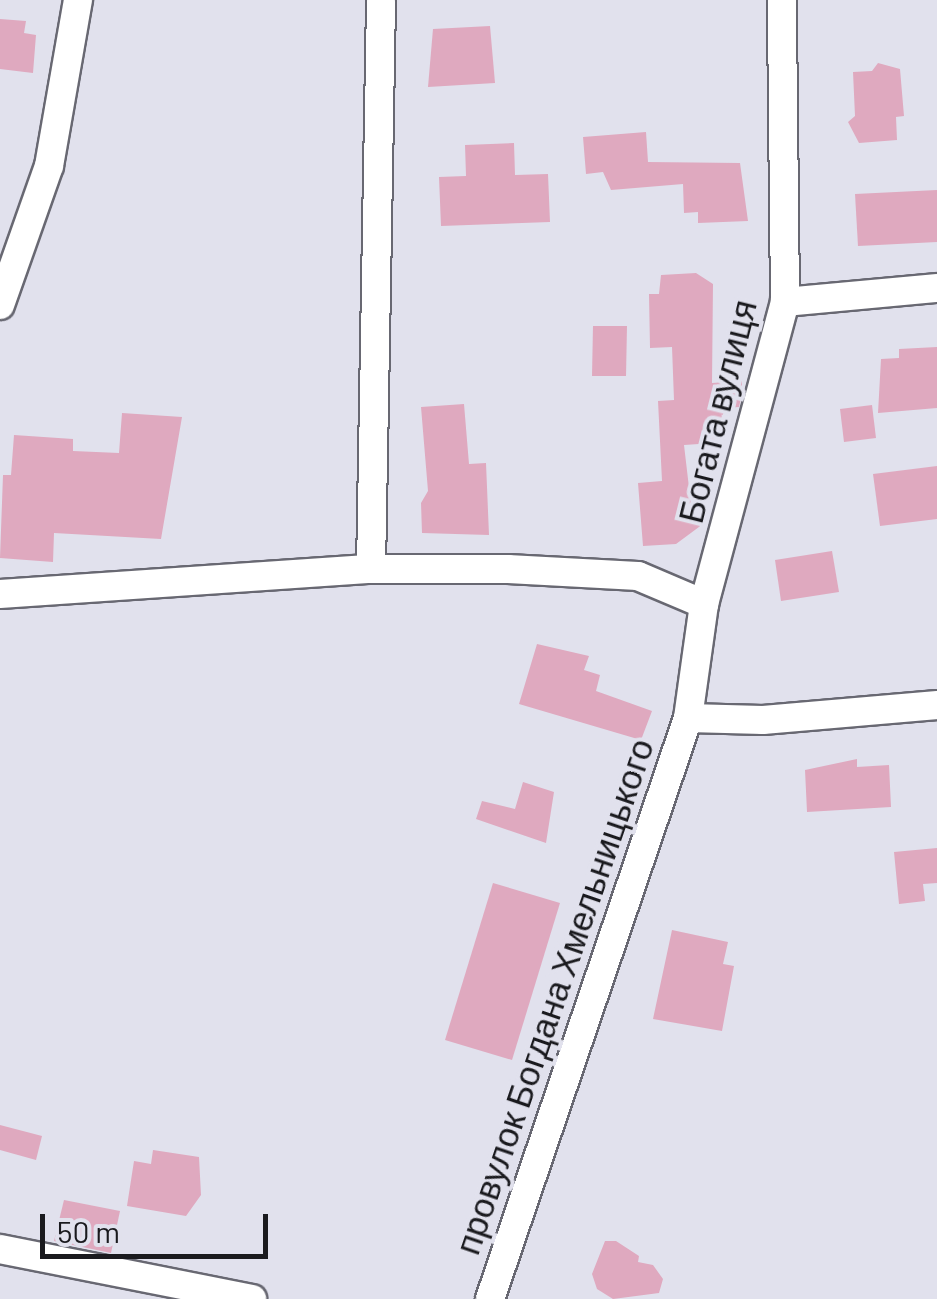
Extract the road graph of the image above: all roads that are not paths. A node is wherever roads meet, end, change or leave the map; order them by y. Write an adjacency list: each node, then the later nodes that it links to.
1 (78, 0): 6 (street)
2 (782, 0): 5 (street, Богата вулиця)
3 (381, 2): 7 (street)
4 (937, 288): 5 (street)
5 (785, 302): 9 (street, Богата вулиця)
6 (0, 305)
7 (371, 569): 8 (street); 9 (street)
8 (0, 594)
9 (704, 604): 11 (street, Богата вулиця)
10 (937, 706): 11 (street)
11 (688, 718): 14 (street, провулок Богдана Хмельницького)
12 (0, 1248): 13 (street)
13 (252, 1299)
14 (490, 1299)

